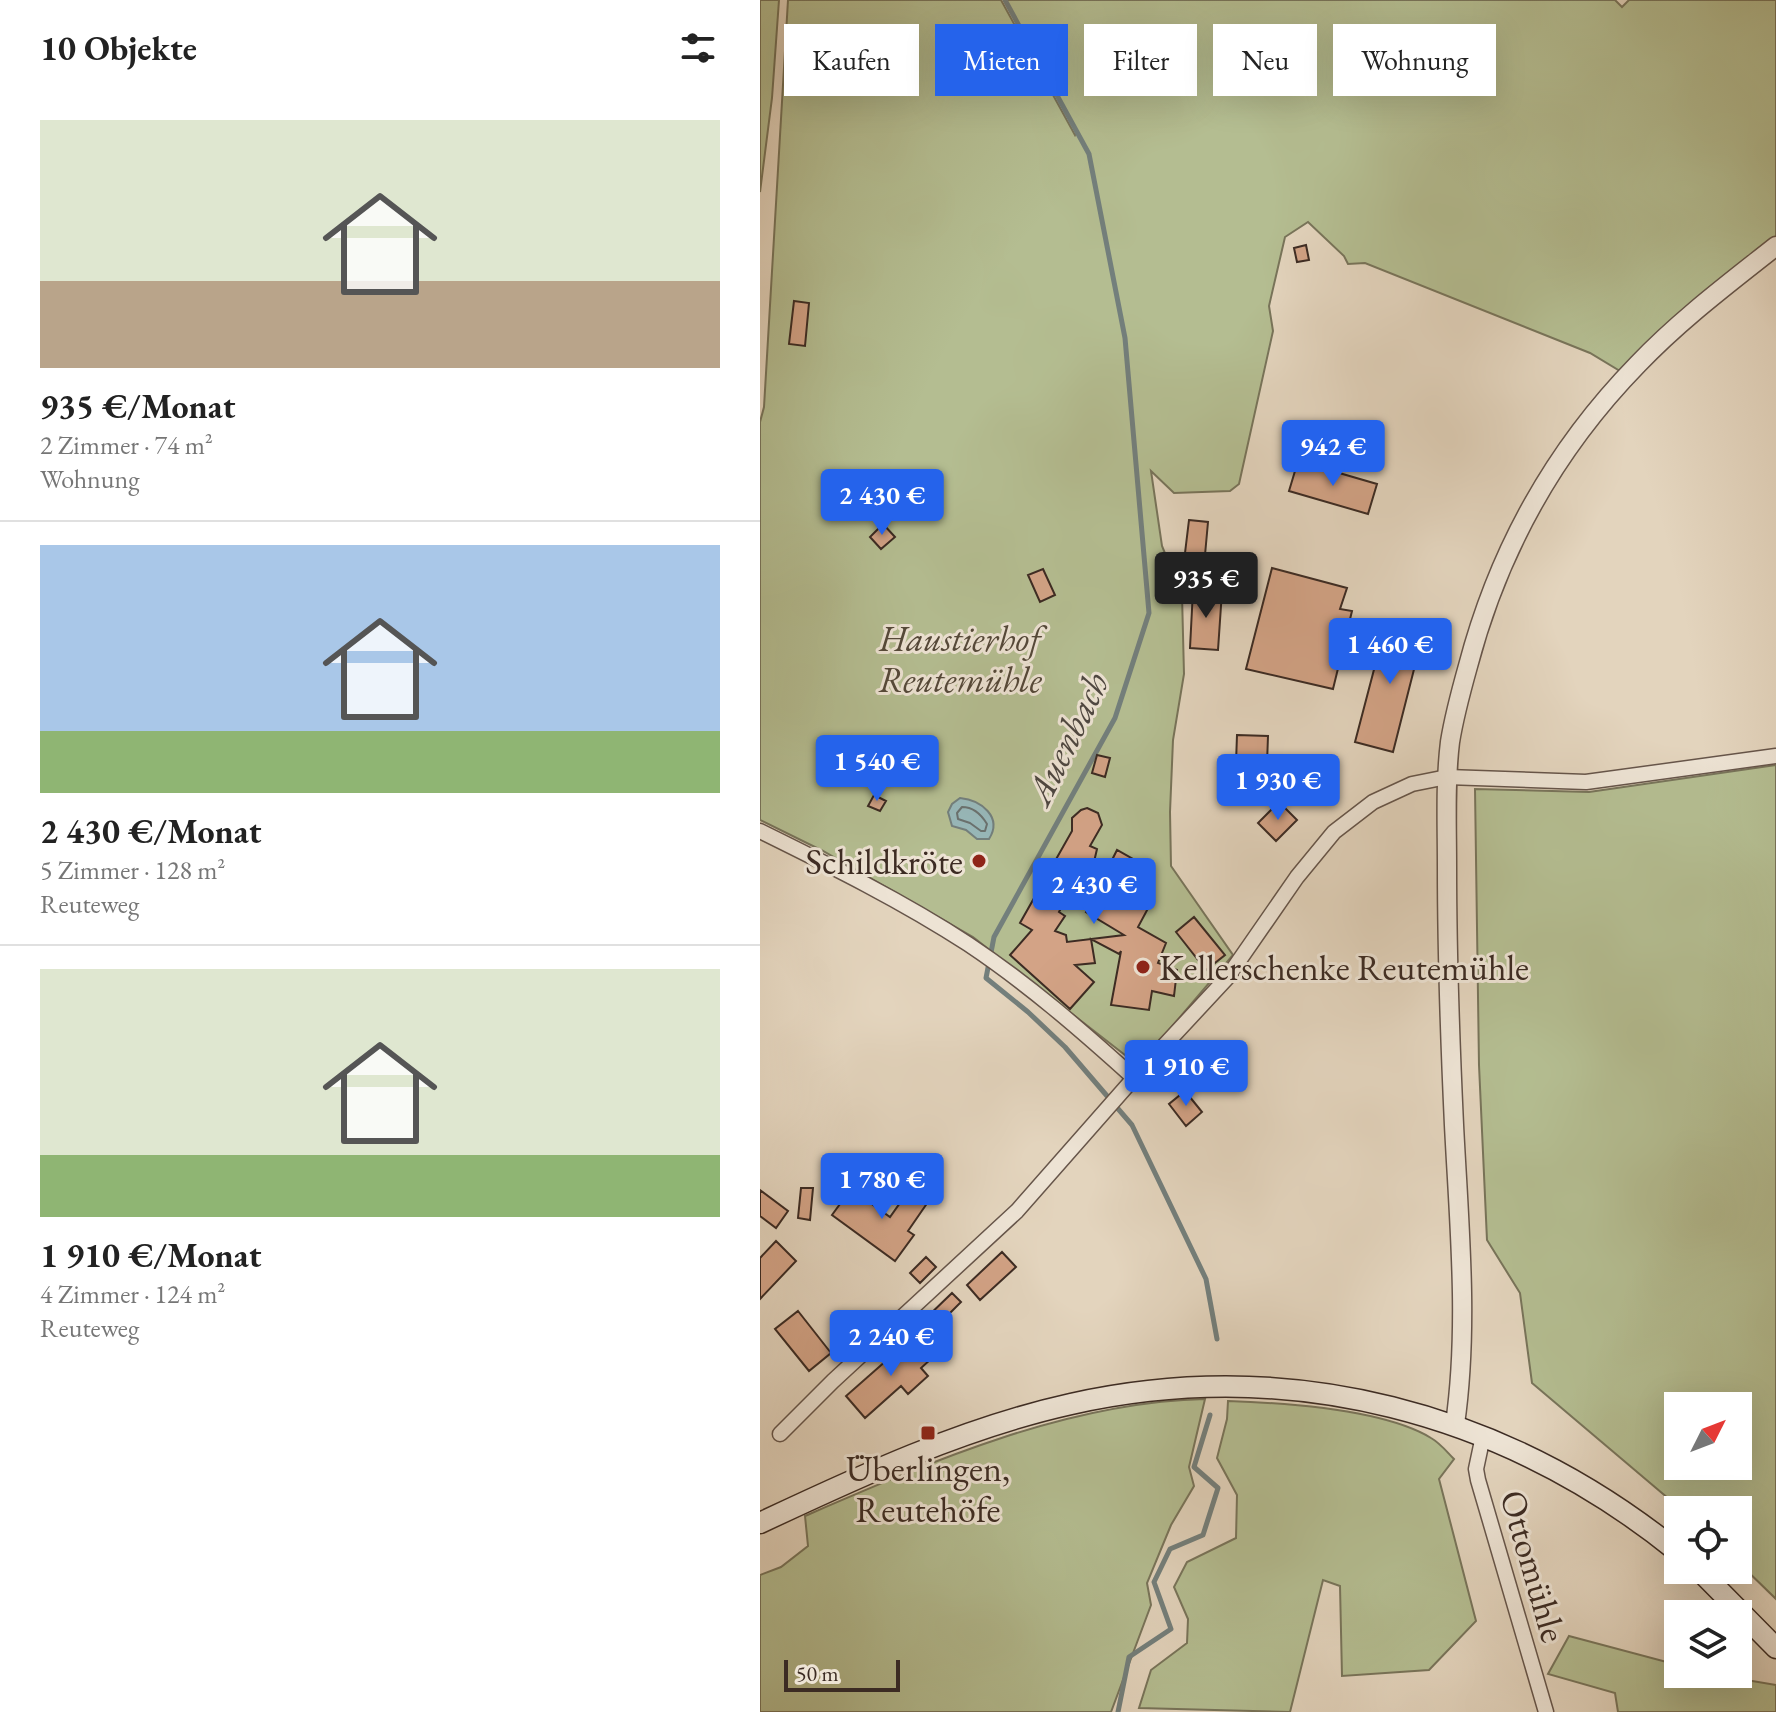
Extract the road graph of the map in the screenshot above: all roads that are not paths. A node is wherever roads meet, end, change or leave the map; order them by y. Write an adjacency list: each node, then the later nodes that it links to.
1 (1776, 246): 3 (street)
2 (1776, 756): 3 (street)
3 (1447, 777): 5 (street); 6 (street)
4 (760, 831): 5 (street)
5 (1134, 1078): 7 (street)
6 (1455, 1424): 8 (main road); 9 (main road)
7 (780, 1434)
8 (1483, 1436): 10 (main road); 13 (street, Ottomühle)
9 (760, 1523)
10 (1664, 1542)
11 (1713, 1584): 12 (main road)
12 (1776, 1648)
13 (1546, 1712)

